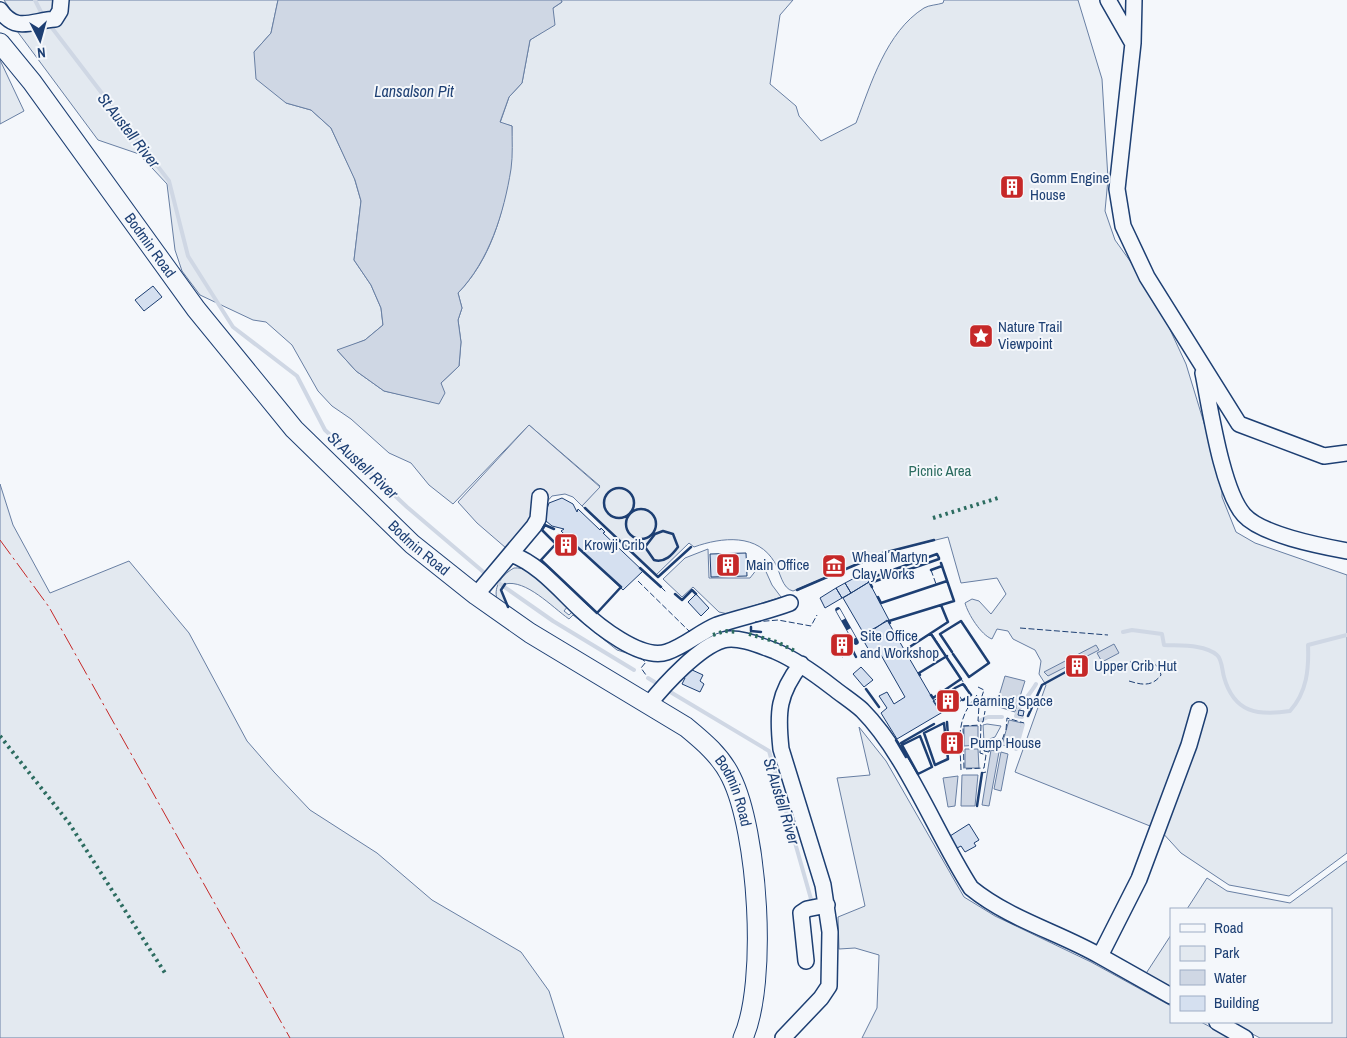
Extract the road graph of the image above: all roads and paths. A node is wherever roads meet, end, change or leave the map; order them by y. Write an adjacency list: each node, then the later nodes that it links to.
1 (61, 0): 4 (lane)
2 (1108, 0): 6 (lane)
3 (1134, 0): 6 (lane)
4 (0, 10)
5 (0, 43): 12 (main road, Bodmin Road)
6 (1132, 43): 7 (lane)
7 (1200, 362): 8 (lane); 10 (lane)
8 (1347, 453)
9 (540, 496): 11 (lane)
10 (1347, 551)
11 (511, 554): 12 (lane); 13 (lane)
12 (480, 591): 15 (main road, Bodmin Road)
13 (790, 603)
14 (802, 664): 15 (lane); 17 (lane); 18 (lane)
15 (657, 694): 22 (main road, Bodmin Road)
16 (1199, 710): 18 (lane)
17 (827, 905): 19 (lane); 23 (lane)
18 (1100, 956): 20 (lane)
19 (806, 961)
20 (1170, 995)
21 (1219, 1023): 24 (lane)
22 (743, 1038)
23 (783, 1038)
24 (1245, 1038)

